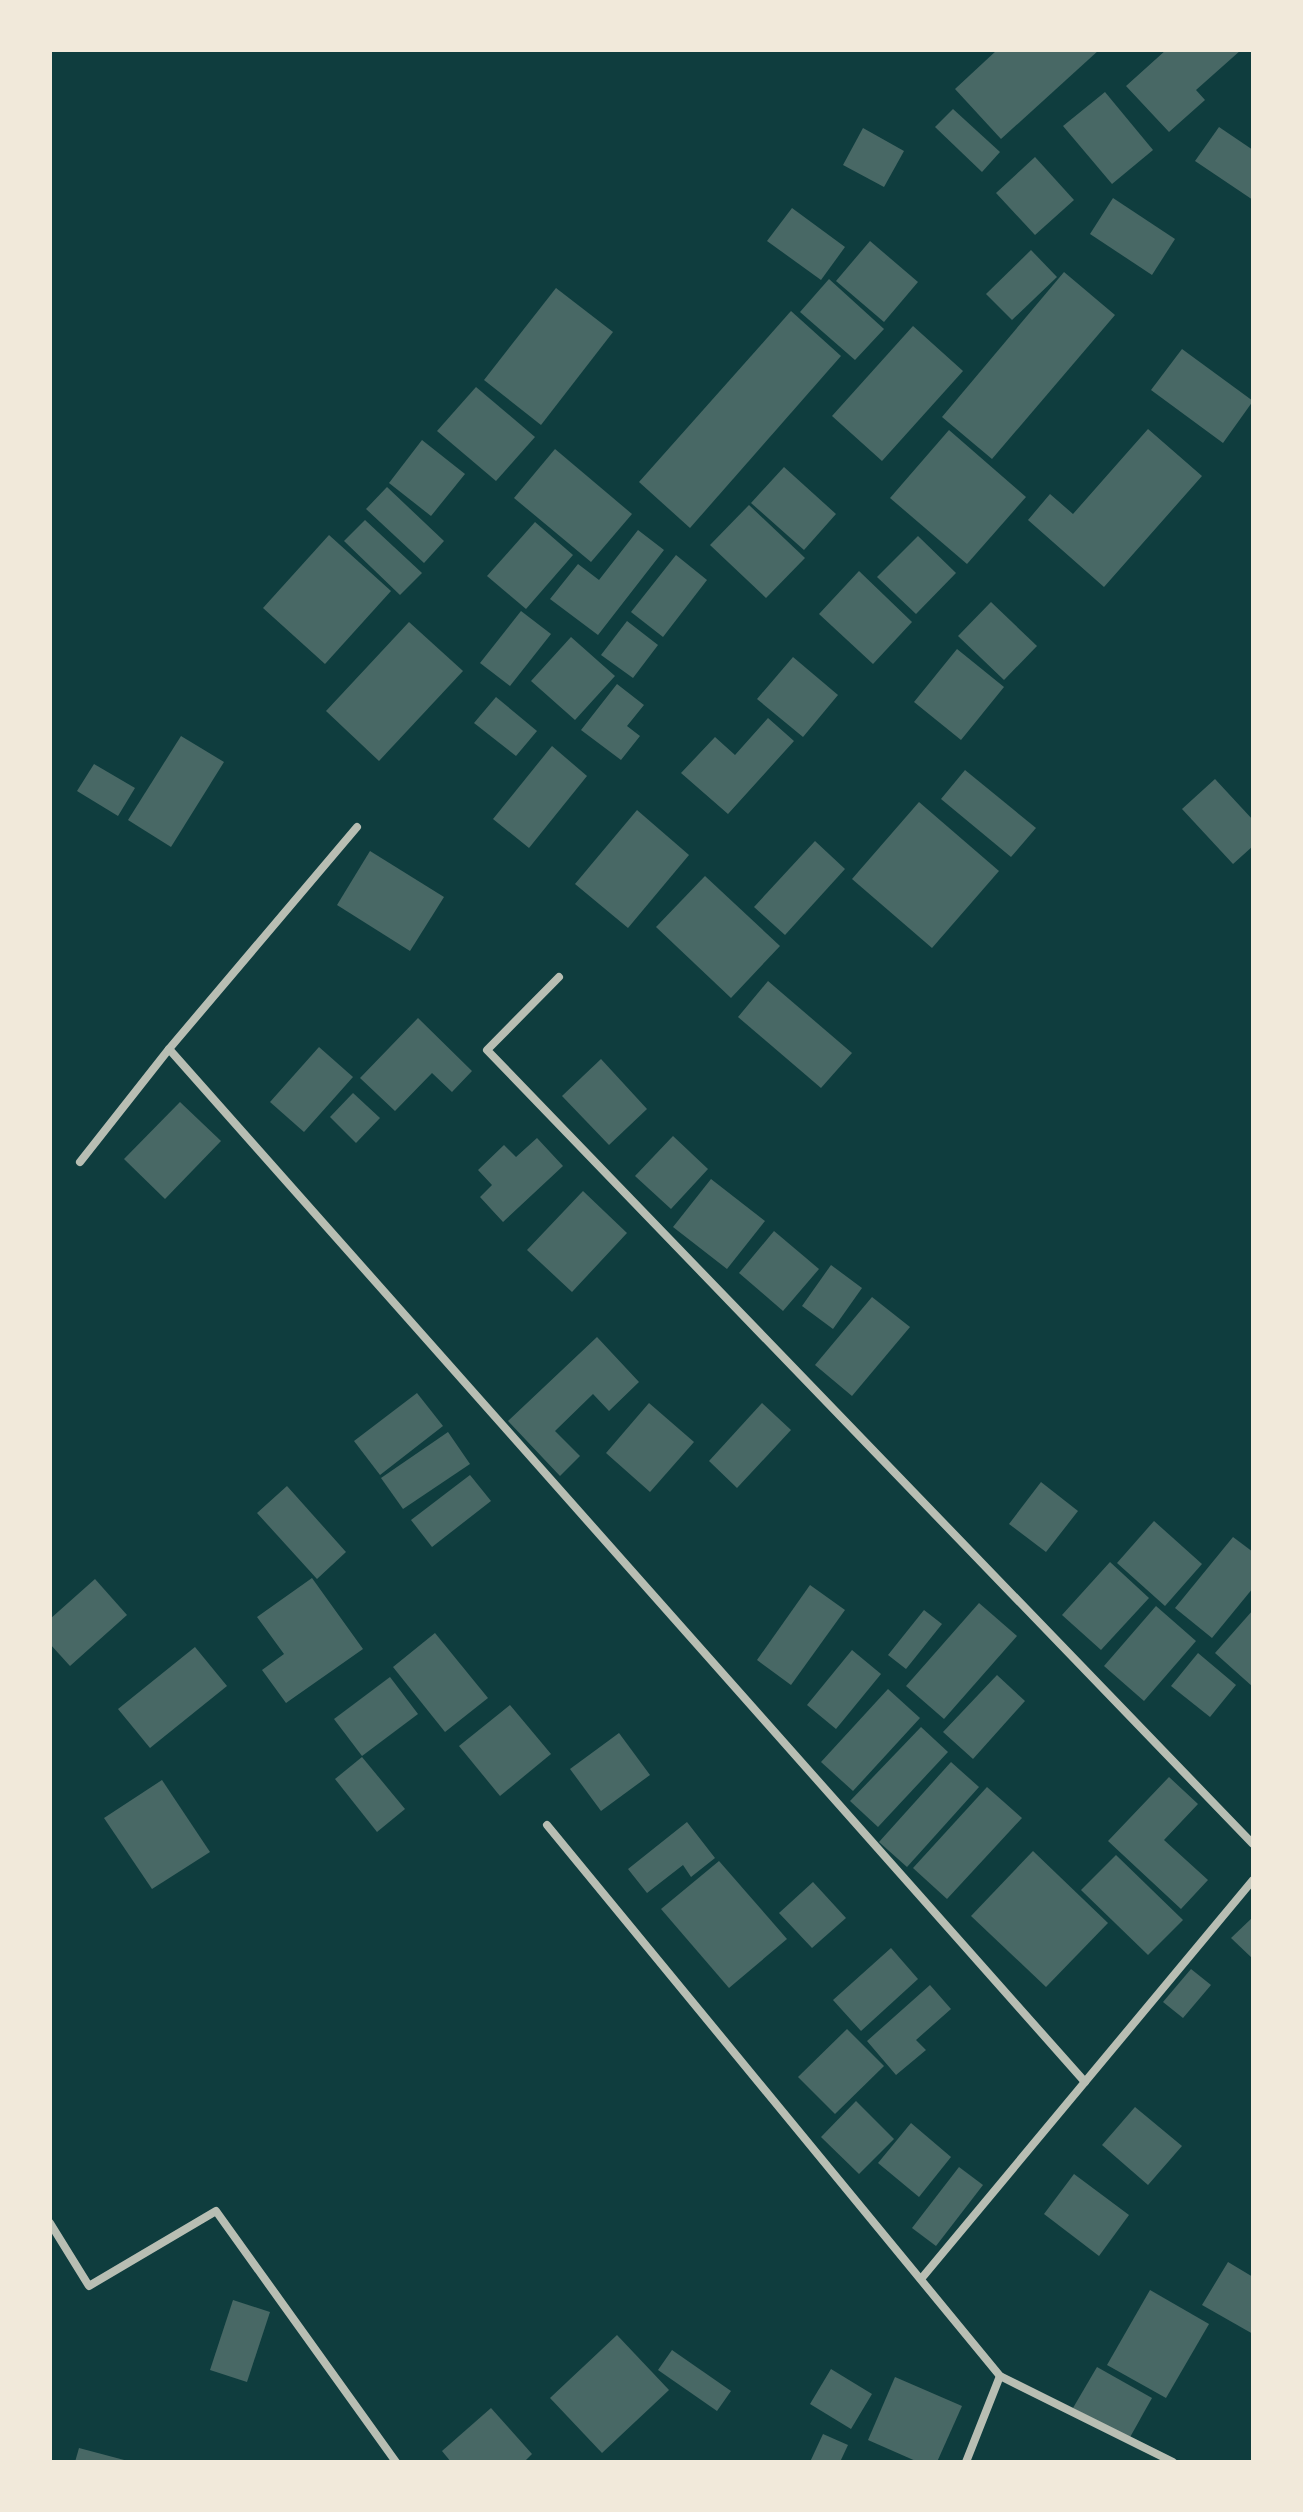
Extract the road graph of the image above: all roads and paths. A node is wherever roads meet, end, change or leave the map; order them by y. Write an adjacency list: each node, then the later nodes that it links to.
1 (357, 827): 3 (street)
2 (559, 977): 6 (street)
3 (169, 1049): 4 (street); 8 (street)
4 (80, 1162)
5 (547, 1825): 10 (street)
6 (1253, 1844)
7 (1253, 1880): 8 (street)
8 (1085, 2082): 10 (street)
9 (50, 2223): 12 (street)
10 (921, 2279): 11 (street)
11 (1000, 2376): 13 (street); 14 (street)
12 (396, 2462)
13 (966, 2462)
14 (1173, 2462)

